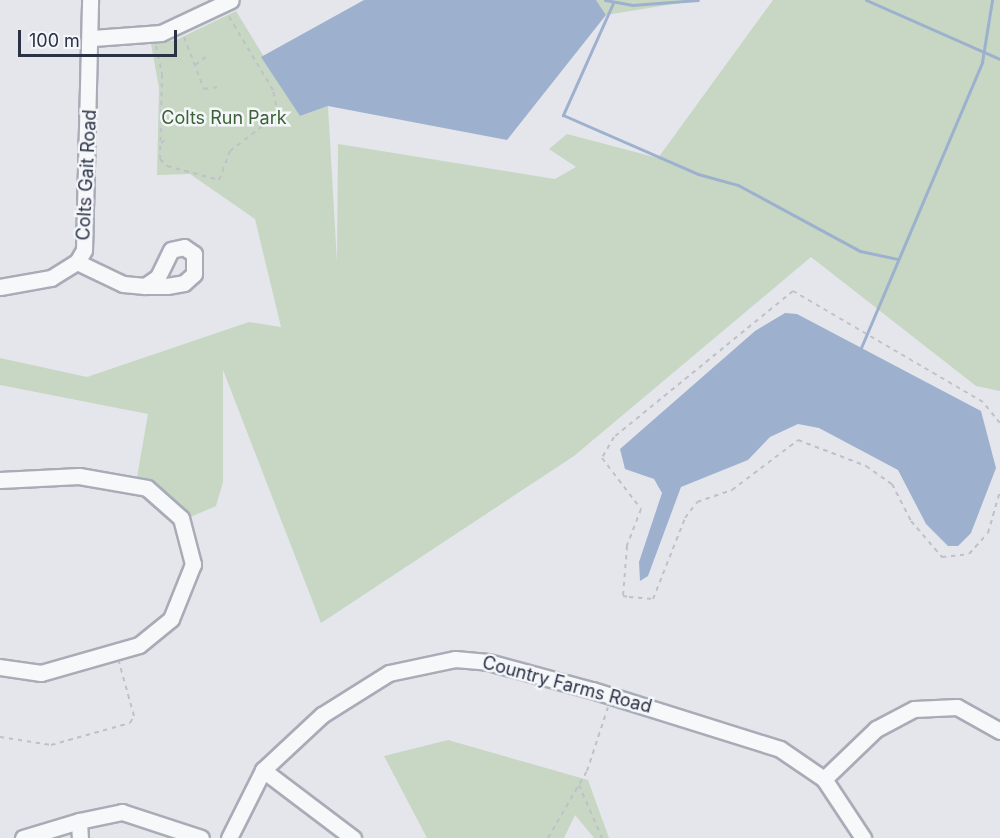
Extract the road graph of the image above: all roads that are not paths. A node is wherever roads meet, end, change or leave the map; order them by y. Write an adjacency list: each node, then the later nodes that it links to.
1 (90, 0): 3 (street, Colts Gait Road)
2 (227, 3): 3 (street)
3 (93, 38): 4 (street, Colts Gait Road)
4 (77, 262): 5 (street); 6 (street, Colts Gait Road)
5 (145, 286)
6 (0, 287)
7 (0, 480): 8 (street)
8 (0, 667)
9 (1000, 731): 11 (street)
10 (263, 770): 11 (street, Country Farms Road); 16 (street, Country Farms Road); 17 (street)
11 (824, 779): 18 (street, Country Farms Road)
12 (79, 821): 13 (street); 14 (street); 15 (street)
13 (22, 838)
14 (80, 838)
15 (201, 838)
16 (229, 838)
17 (353, 838)
18 (863, 838)

